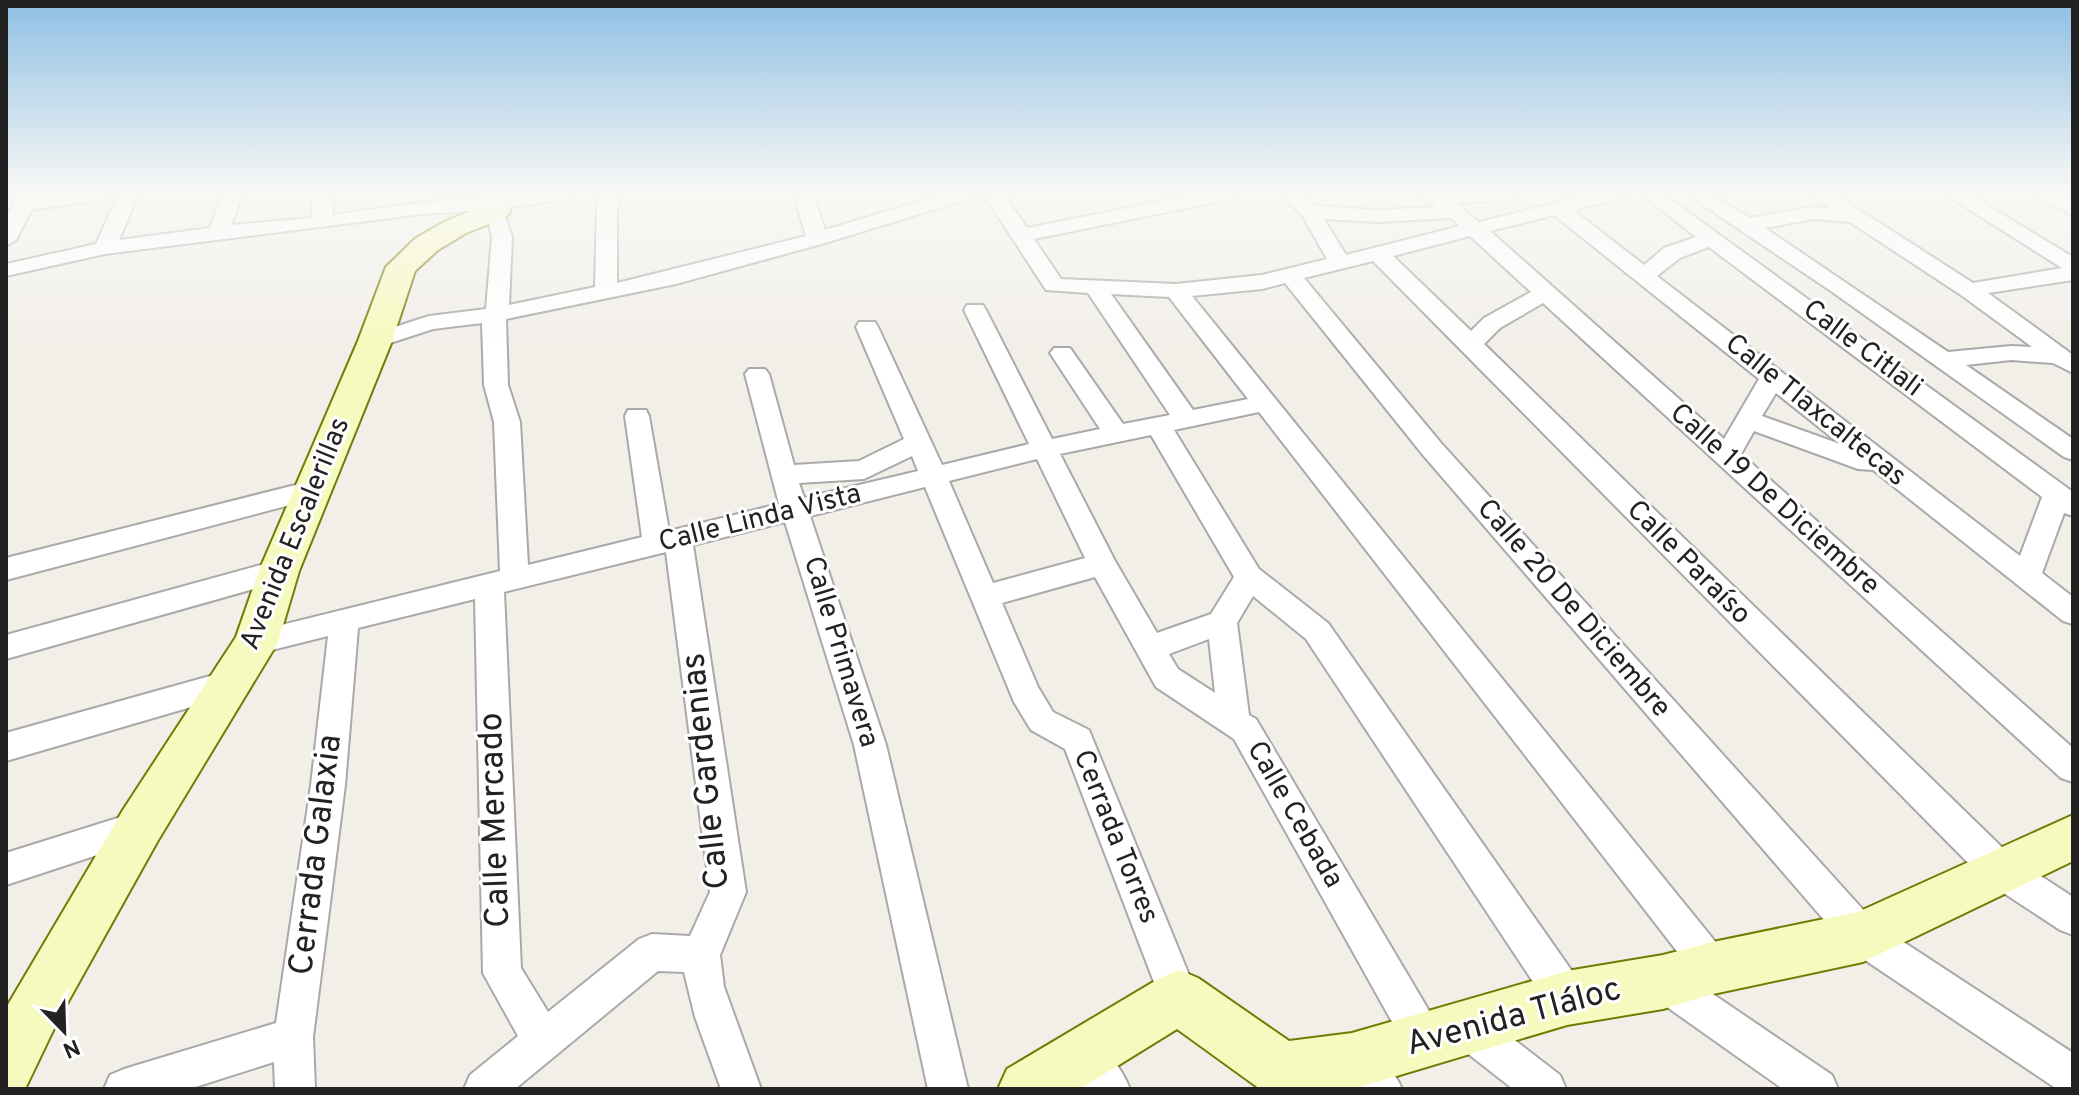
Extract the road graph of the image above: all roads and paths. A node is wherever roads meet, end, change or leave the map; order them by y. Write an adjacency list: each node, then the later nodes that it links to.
1 (107, 244): 17 (street)
2 (134, 244): 17 (street)
3 (427, 244): 33 (main road, Avenida Escalerillas)
4 (502, 244): 31 (street, Calle Mercado)
5 (607, 244): 28 (street)
6 (798, 244): 28 (street)
7 (1026, 244): 25 (street)
8 (1329, 244): 19 (street)
9 (1418, 244): 18 (street)
10 (1491, 244): 29 (street, Calle 19 De Diciembre)
11 (1596, 244): 24 (street, Calle Tlaxcaltecas)
12 (1696, 244): 24 (street)
13 (1721, 244): 53 (street, Calle Citlali)
14 (1776, 244): 36 (street)
15 (1898, 244): 26 (street)
16 (2037, 244): 20 (street)
17 (105, 248): 21 (street)
18 (1378, 253): 19 (street); 34 (street, Calle Paraíso)
19 (1340, 263): 23 (street)
20 (2073, 266)
21 (6, 270)
22 (2073, 273): 26 (street)
23 (1290, 275): 27 (street); 78 (street, Calle 20 De Diciembre)
24 (1644, 276): 39 (street, Calle Tlaxcaltecas)
25 (1096, 289): 27 (street); 43 (street)
26 (1969, 290): 37 (street)
27 (1176, 291): 40 (street)
28 (606, 293): 31 (street)
29 (1545, 293): 34 (street); 48 (street, Calle 19 De Diciembre)
30 (975, 310): 46 (street, Calle Cebada)
31 (497, 314): 33 (street); 61 (street, Calle Mercado)
32 (867, 327): 45 (street, Cerrada Torres)
33 (375, 341): 52 (main road, Avenida Escalerillas)
34 (1470, 345): 76 (street, Calle Paraíso)
35 (1062, 353): 44 (street)
36 (1946, 360): 37 (street); 47 (street)
37 (2066, 361)
38 (757, 374): 50 (street, Calle Primavera)
39 (1773, 377): 42 (street); 49 (street, Calle Tlaxcaltecas)
40 (1266, 403): 43 (street, Calle Linda Vista); 80 (street)
41 (637, 416): 55 (street, Calle Gardenias)
42 (1748, 420): 48 (street); 49 (street)
43 (1172, 422): 44 (street, Calle Linda Vista); 59 (street)
44 (1116, 433): 46 (street, Calle Linda Vista)
45 (919, 442): 50 (street); 51 (street, Cerrada Torres)
46 (1044, 449): 51 (street, Calle Linda Vista); 56 (street, Calle Cebada)
47 (2073, 451)
48 (1726, 457): 72 (street, Calle 19 De Diciembre)
49 (1890, 472): 60 (street, Calle Tlaxcaltecas)
50 (783, 475): 54 (street, Calle Primavera)
51 (934, 476): 54 (street, Calle Linda Vista); 62 (street, Cerrada Torres)
52 (315, 489): 57 (street); 58 (main road, Avenida Escalerillas)
53 (2065, 500): 60 (street)
54 (796, 509): 55 (street, Calle Linda Vista); 97 (street, Calle Primavera)
55 (668, 542): 61 (street, Calle Linda Vista); 79 (street, Calle Gardenias)
56 (1102, 564): 62 (street); 68 (street, Calle Cebada)
57 (6, 569)
58 (279, 571): 66 (main road, Avenida Escalerillas); 67 (street)
59 (1249, 577): 65 (street); 83 (street)
60 (2026, 577): 63 (street, Calle Tlaxcaltecas)
61 (502, 583): 64 (street, Calle Linda Vista); 87 (street, Calle Mercado)
62 (984, 597): 82 (street, Cerrada Torres)
63 (2073, 613)
64 (344, 621): 66 (street, Calle Linda Vista); 86 (street, Cerrada Galaxia)
65 (1222, 622): 68 (street); 70 (street)
66 (256, 642): 69 (main road, Avenida Escalerillas)
67 (6, 647)
68 (1150, 648): 70 (street, Calle Cebada)
69 (228, 684): 71 (street); 73 (main road, Avenida Escalerillas)
70 (1234, 721): 85 (street, Calle Cebada)
71 (6, 747)
72 (2073, 768)
73 (140, 826): 75 (street); 84 (main road, Avenida Escalerillas)
74 (2073, 837): 76 (main road, Avenida Tláloc)
75 (6, 869)
76 (2000, 870): 77 (street, Calle Paraíso); 78 (main road, Avenida Tláloc)
77 (2073, 918)
78 (1863, 937): 80 (main road, Avenida Tláloc); 91 (street, Calle 20 De Diciembre)
79 (701, 955): 87 (street); 93 (street)
80 (1713, 968): 81 (main road, Avenida Tláloc)
81 (1663, 982): 83 (main road, Avenida Tláloc); 100 (street)
82 (1179, 997): 89 (main road); 92 (main road, Avenida Tláloc)
83 (1567, 998): 85 (main road, Avenida Tláloc)
84 (23, 1005): 88 (main road, Avenida Escalerillas)
85 (1446, 1034): 90 (main road, Avenida Tláloc); 99 (street)
86 (293, 1037): 94 (street); 95 (street, Cerrada Galaxia)
87 (544, 1042): 96 (street)
88 (6, 1067)
89 (1096, 1072): 98 (main road)
90 (1367, 1075): 92 (main road, Avenida Tláloc)
91 (2073, 1076)
92 (1286, 1080)
93 (735, 1086)
94 (124, 1089)
95 (295, 1089)
96 (484, 1089)
97 (948, 1089)
98 (1027, 1089)
99 (1546, 1089)
100 (1818, 1089)

